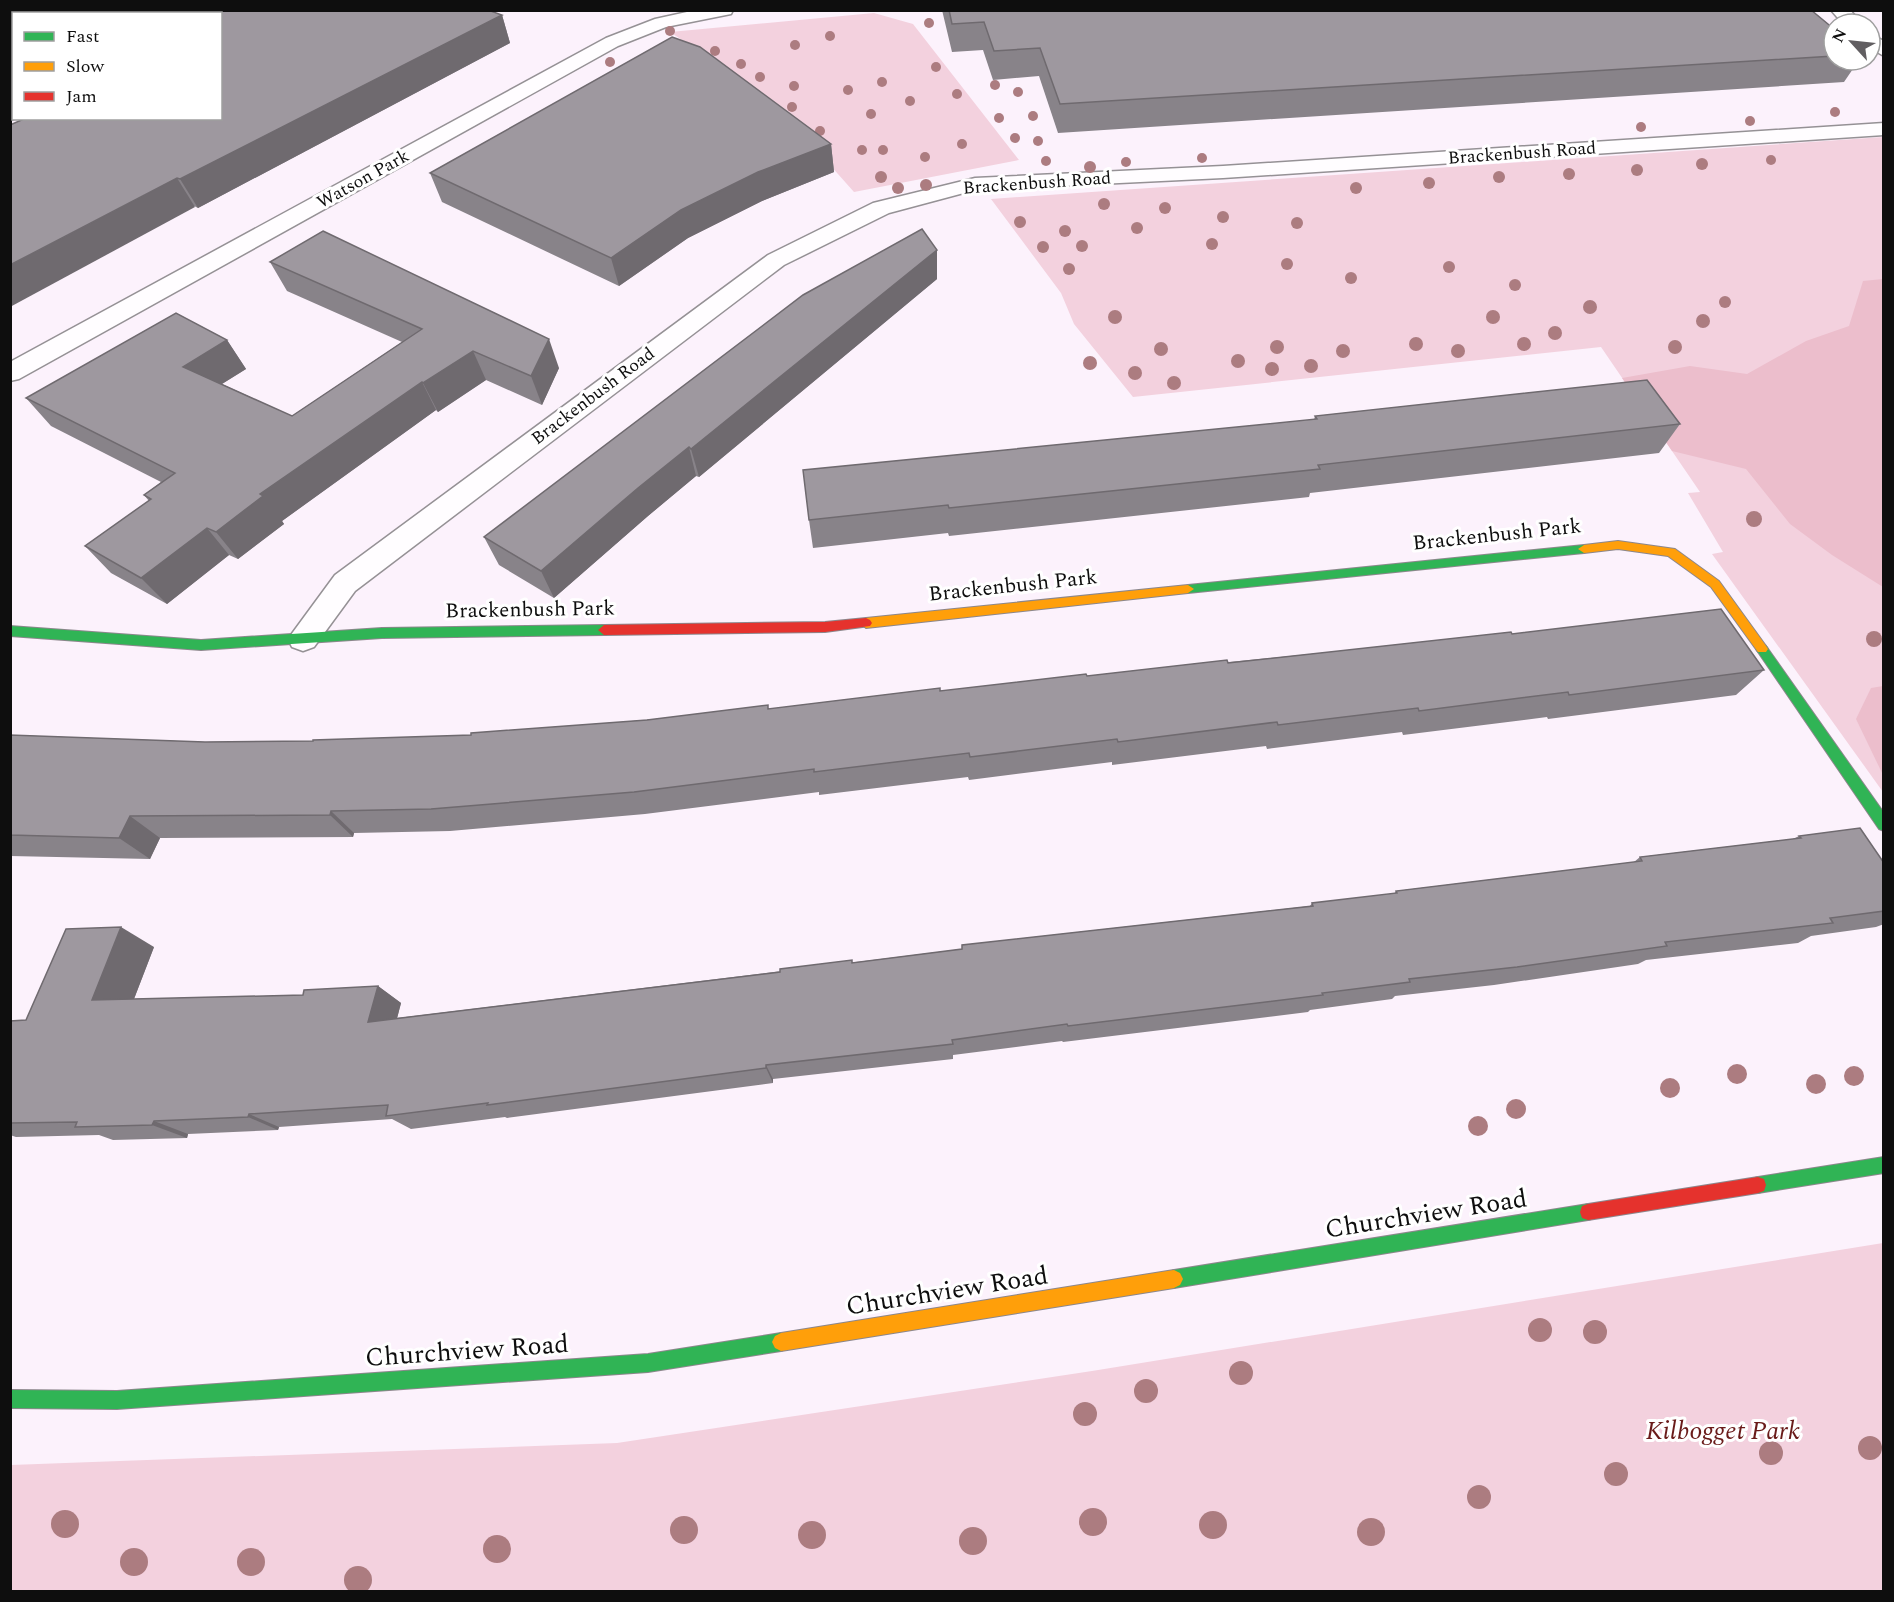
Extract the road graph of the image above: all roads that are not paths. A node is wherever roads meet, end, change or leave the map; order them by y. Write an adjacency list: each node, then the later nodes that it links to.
1 (725, 10): 3 (street, Watson Park)
2 (1884, 129): 5 (street, Brackenbush Road)
3 (10, 373)
4 (10, 631): 5 (street, Brackenbush Park)
5 (303, 639): 6 (street, Brackenbush Park)
6 (1884, 825)
7 (1884, 1165): 8 (street, Churchview Road)
8 (10, 1399)

